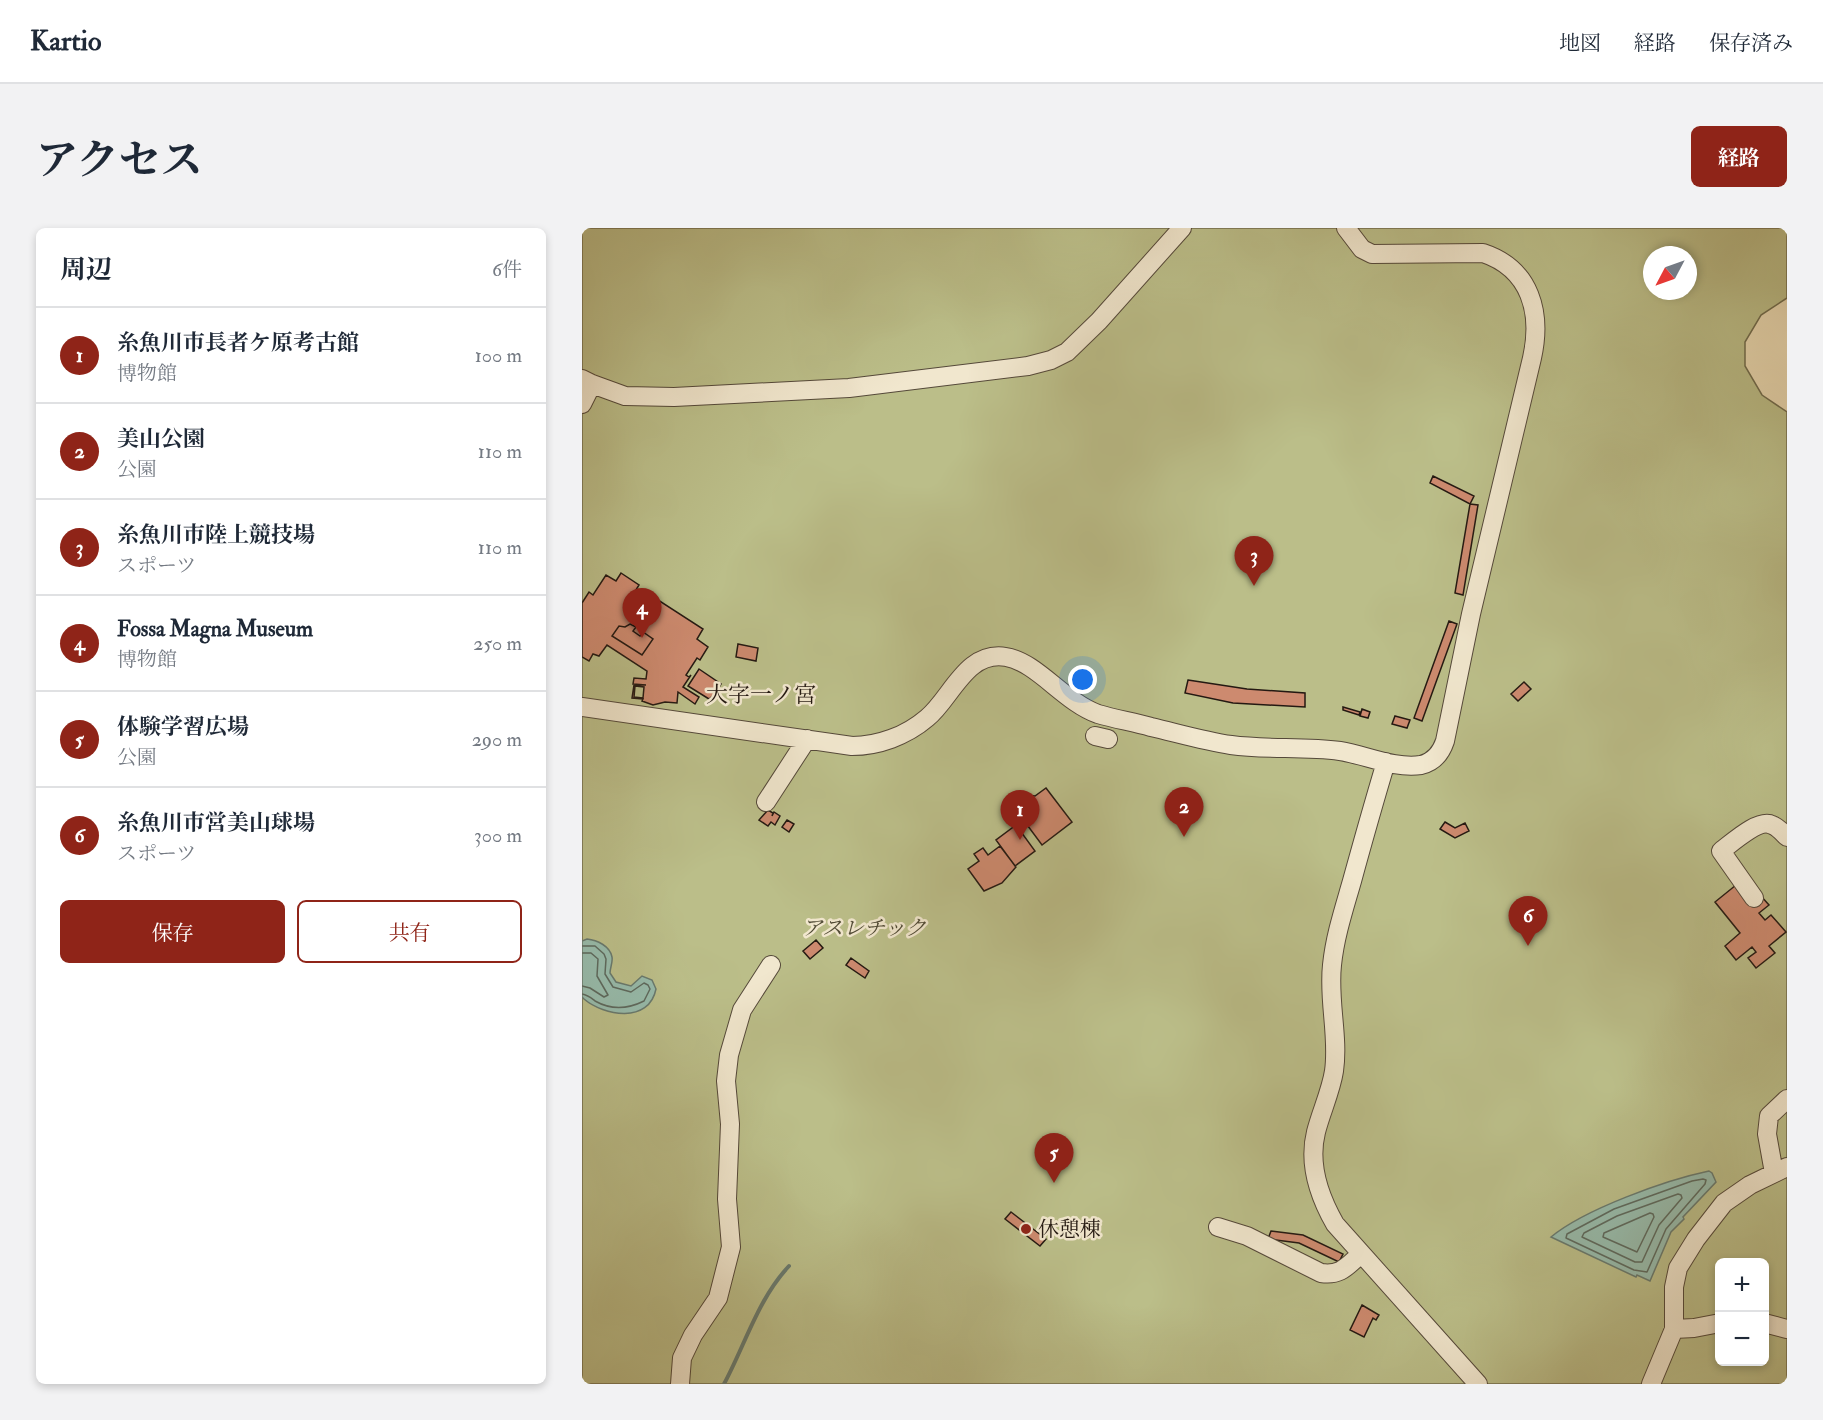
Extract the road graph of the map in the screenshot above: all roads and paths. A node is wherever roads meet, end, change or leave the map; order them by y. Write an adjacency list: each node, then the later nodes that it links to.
1 (1182, 228): 3 (street)
2 (1346, 228): 7 (street)
3 (587, 381): 4 (street)
4 (582, 404)
5 (582, 707): 6 (street)
6 (807, 739): 7 (street); 8 (street)
7 (1386, 762): 15 (street)
8 (766, 802)
9 (1787, 837): 10 (street)
10 (1754, 898)
11 (771, 966): 20 (street)
12 (1787, 1099): 13 (street)
13 (1781, 1170): 18 (street)
14 (1218, 1227): 15 (street)
15 (1361, 1254): 21 (street)
16 (1715, 1324): 18 (street)
17 (1769, 1324): 19 (street)
18 (1674, 1329): 22 (street)
19 (1787, 1329)
20 (680, 1384)
21 (1478, 1384)
22 (1651, 1384)

